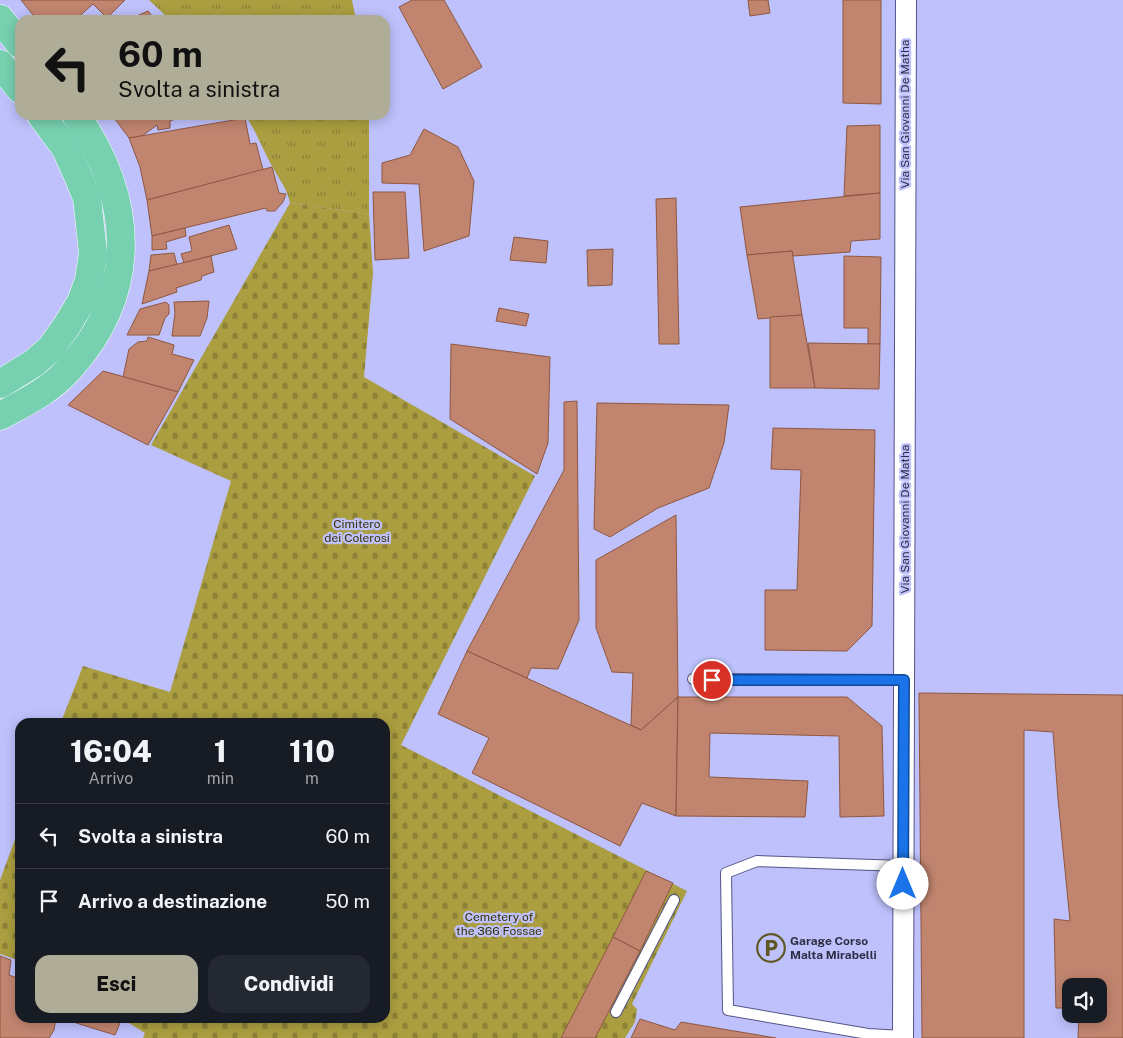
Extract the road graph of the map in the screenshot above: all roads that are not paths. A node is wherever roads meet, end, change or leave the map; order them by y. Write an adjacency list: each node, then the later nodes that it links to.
1 (906, 0): 11 (street, Via San Giovanni De Matha)
2 (0, 19): 3 (main road)
3 (15, 38)
4 (0, 64): 5 (main road)
5 (15, 83)
6 (44, 120): 8 (main road)
7 (80, 120): 9 (main road)
8 (0, 384)
9 (0, 416)
10 (692, 680): 11 (lane)
11 (904, 680): 12 (street, Via San Giovanni De Matha)
12 (903, 866): 15 (street, Via San Giovanni De Matha); 15 (lane)
13 (674, 900): 14 (lane)
14 (616, 1012)
15 (903, 1037)

